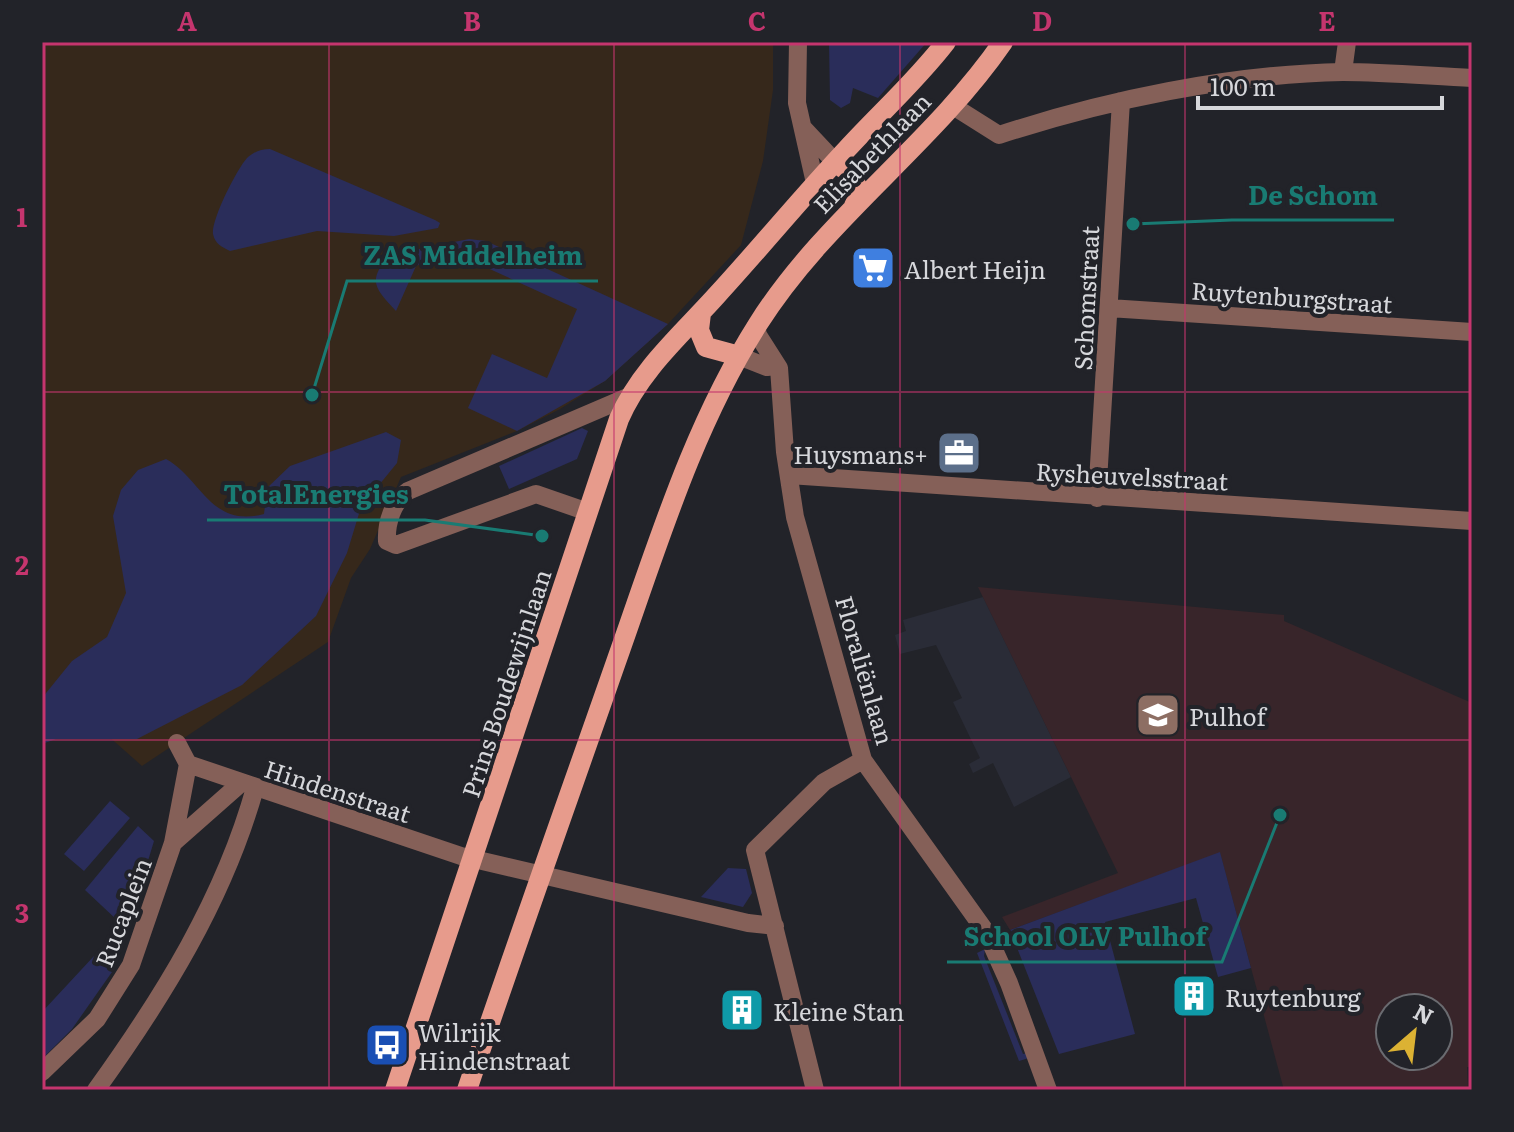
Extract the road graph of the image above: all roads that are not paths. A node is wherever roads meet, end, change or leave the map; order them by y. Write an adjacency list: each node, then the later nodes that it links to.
1 (798, 42): 9 (street)
2 (946, 42): 10 (main road, Elisabethlaan)
3 (1003, 42): 8 (main road, Elisabethlaan)
4 (1347, 42): 5 (street)
5 (1343, 72): 6 (street); 7 (street)
6 (1472, 78)
7 (1121, 101): 8 (street); 13 (street, Schomstraat)
8 (953, 106): 12 (main road, Elisabethlaan)
9 (802, 127): 10 (street); 11 (street)
10 (835, 162): 11 (main road, Elisabethlaan); 12 (main road)
11 (815, 183): 14 (main road, Prins Boudewijnlaan)
12 (854, 206): 15 (main road, Elisabethlaan)
13 (1109, 308): 16 (street, Ruytenburgstraat); 21 (street, Schomstraat)
14 (701, 313): 17 (main road); 19 (main road, Prins Boudewijnlaan)
15 (756, 326): 17 (main road); 18 (street, Floraliënlaan)
16 (1472, 332)
17 (739, 356): 18 (street); 30 (main road)
18 (775, 366): 20 (street, Floraliënlaan)
19 (630, 396): 22 (main road, Prins Boudewijnlaan); 22 (street)
20 (789, 475): 21 (street, Rysheuvelsstraat); 25 (street, Floraliënlaan)
21 (1097, 498): 23 (street, Rysheuvelsstraat)
22 (588, 512): 29 (main road, Prins Boudewijnlaan)
23 (1472, 521)
24 (177, 743): 26 (street)
25 (863, 760): 31 (street); 37 (street, Floraliënlaan)
26 (188, 764): 27 (street, Hindenstraat); 28 (street, Rucaplein)
27 (248, 786): 28 (street); 29 (street, Hindenstraat); 33 (street)
28 (173, 843): 32 (street, Rucaplein)
29 (475, 858): 30 (street, Hindenstraat); 34 (main road, Prins Boudewijnlaan)
30 (543, 873): 31 (street, Hindenstraat); 35 (main road)
31 (775, 926): 36 (street)
32 (42, 1072)
33 (96, 1090)
34 (395, 1090)
35 (467, 1090)
36 (815, 1090)
37 (1048, 1090)

